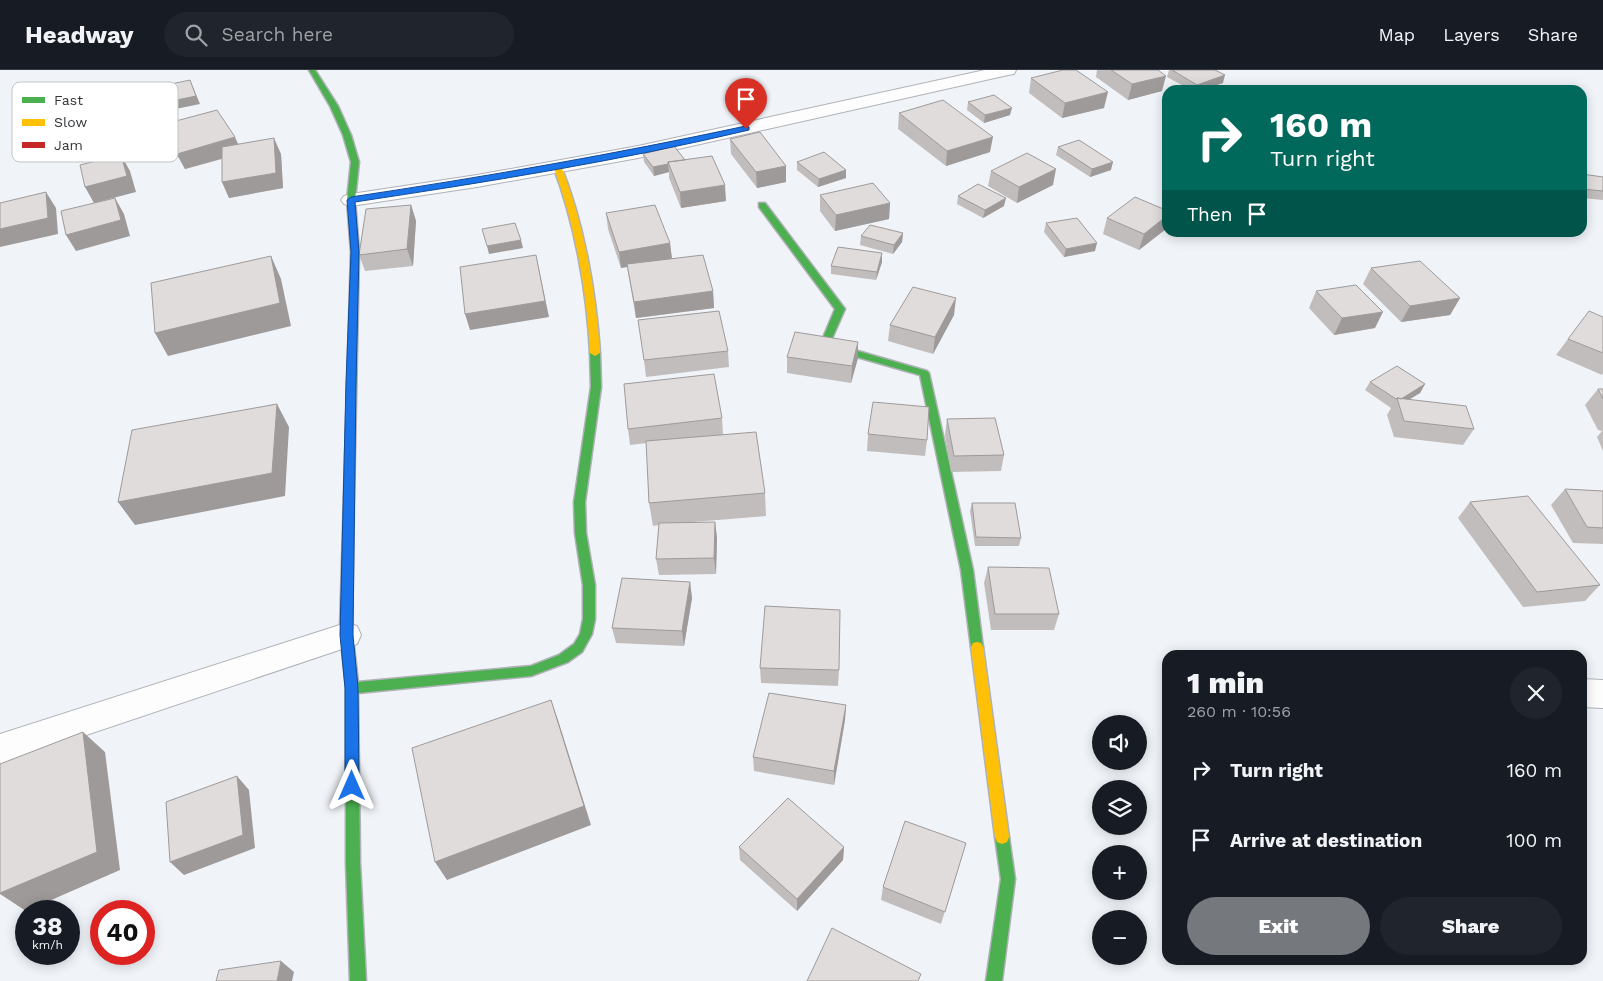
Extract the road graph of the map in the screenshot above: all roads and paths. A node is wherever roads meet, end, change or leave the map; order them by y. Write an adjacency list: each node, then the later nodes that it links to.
1 (312, 70): 4 (street)
2 (1008, 70): 3 (street)
3 (557, 166): 4 (street); 7 (street)
4 (351, 200): 6 (street)
5 (762, 205): 12 (street)
6 (346, 635): 7 (street); 10 (street)
7 (352, 688): 11 (street)
8 (1587, 693): 9 (street)
9 (1603, 694)
10 (0, 749)
11 (358, 981)
12 (994, 981)

